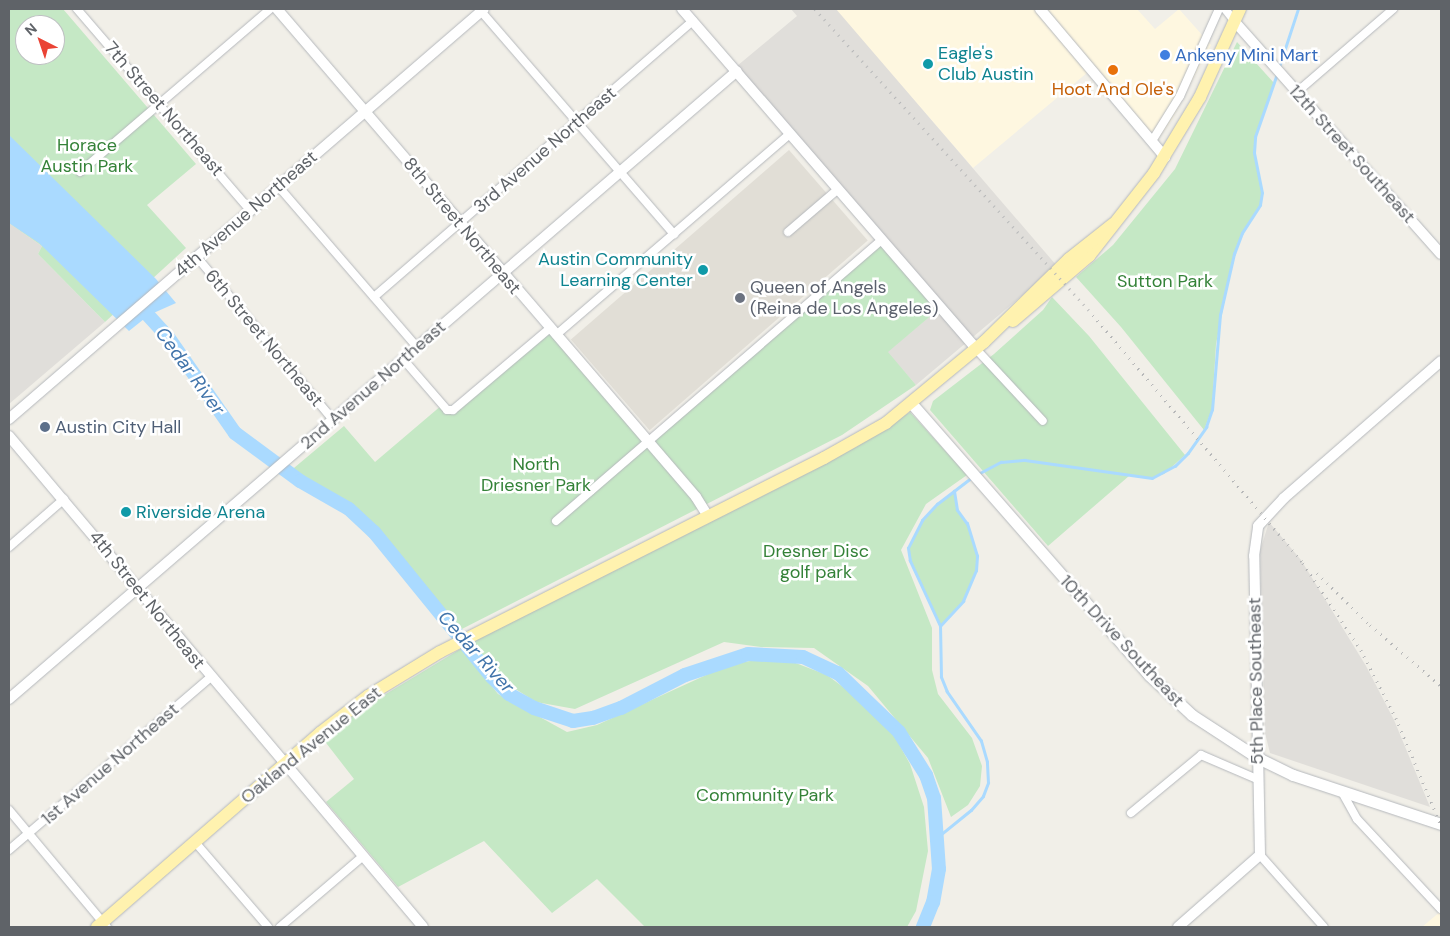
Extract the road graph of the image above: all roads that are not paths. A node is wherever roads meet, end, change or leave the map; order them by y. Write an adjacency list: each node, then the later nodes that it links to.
1 (77, 9): 15 (street, 7th Street Northeast)
2 (270, 9): 15 (street)
3 (277, 9): 16 (street, 8th Street Northeast)
4 (682, 9): 11 (street)
5 (1040, 9): 19 (street)
6 (1218, 9): 19 (street)
7 (1224, 9): 12 (street, 12th Street Southeast)
8 (1240, 9): 12 (main road, Oakland Avenue East)
9 (1394, 9): 14 (street)
10 (481, 10): 16 (street, 4th Avenue Northeast); 17 (street)
11 (693, 22): 13 (street); 17 (street, 3rd Avenue Northeast)
12 (1235, 22): 14 (street, 12th Street Southeast); 20 (main road, Oakland Avenue East)
13 (737, 71): 18 (street); 22 (street, 2nd Avenue Northeast)
14 (1294, 89): 30 (street, 12th Street Southeast)
15 (160, 104): 21 (street); 25 (street, 7th Street Northeast)
16 (365, 111): 23 (street, 4th Avenue Northeast); 26 (street, 8th Street Northeast)
17 (576, 122): 22 (street); 26 (street, 3rd Avenue Northeast)
18 (790, 134): 24 (street); 28 (street)
19 (1152, 140): 20 (street)
20 (1165, 157): 36 (main road, Oakland Avenue East)
21 (80, 172)
22 (620, 172): 28 (street); 32 (street, 2nd Avenue Northeast)
23 (278, 186): 25 (street, 4th Avenue Northeast); 33 (street)
24 (837, 190): 27 (street); 29 (street)
25 (250, 210): 31 (street, 4th Avenue Northeast)
26 (460, 224): 32 (street, 8th Street Northeast); 33 (street, 3rd Avenue Northeast)
27 (788, 232)
28 (674, 234): 34 (street)
29 (881, 240): 36 (street); 44 (street)
30 (1441, 254)
31 (196, 256): 40 (street, 4th Avenue Northeast); 41 (street, 6th Street Northeast)
32 (502, 274): 34 (street, 8th Street Northeast); 35 (street, 2nd Avenue Northeast)
33 (374, 297): 35 (street)
34 (553, 332): 37 (street); 44 (street, 8th Street Northeast)
35 (417, 347): 37 (street, 2nd Avenue Northeast)
36 (976, 349): 39 (main road, Oakland Avenue East); 42 (street)
37 (403, 359): 41 (street, 2nd Avenue Northeast)
38 (1441, 361): 52 (street, 5th Place Southeast)
39 (912, 404): 46 (main road, Oakland Avenue East); 52 (main road, 10th Drive Southeast)
40 (9, 419)
41 (333, 420): 49 (street, 2nd Avenue Northeast)
42 (1043, 421)
43 (9, 436): 45 (street, 4th Street Northeast)
44 (648, 442): 46 (street, 8th Street Northeast); 47 (street)
45 (64, 499): 48 (street); 49 (street, 4th Street Northeast)
46 (708, 516): 53 (main road, Oakland Avenue East)
47 (556, 522)
48 (9, 546)
49 (136, 589): 50 (street, 4th Street Northeast); 51 (street, 2nd Avenue Northeast)
50 (210, 678): 53 (street, 4th Street Northeast); 59 (street, 1st Avenue Northeast)
51 (9, 699)
52 (1258, 758): 54 (street, 5th Place Southeast); 55 (main road, 10th Drive Southeast)
53 (284, 765): 60 (main road, Oakland Avenue East); 63 (street, 4th Street Northeast)
54 (1259, 780): 57 (street); 62 (street, 5th Place Southeast)
55 (1342, 792): 58 (main road, 10th Drive Southeast); 64 (street)
56 (9, 810): 59 (street)
57 (1131, 813)
58 (1441, 824)
59 (29, 833): 61 (street, 1st Avenue Northeast); 65 (street)
60 (195, 842): 65 (main road, Oakland Avenue East); 66 (street)
61 (9, 850)
62 (1260, 855): 69 (street); 70 (street)
63 (362, 857): 67 (street); 68 (street, 4th Street Northeast)
64 (1441, 909)
65 (102, 926)
66 (268, 927)
67 (280, 927)
68 (423, 927)
69 (1178, 927)
70 (1324, 927)

